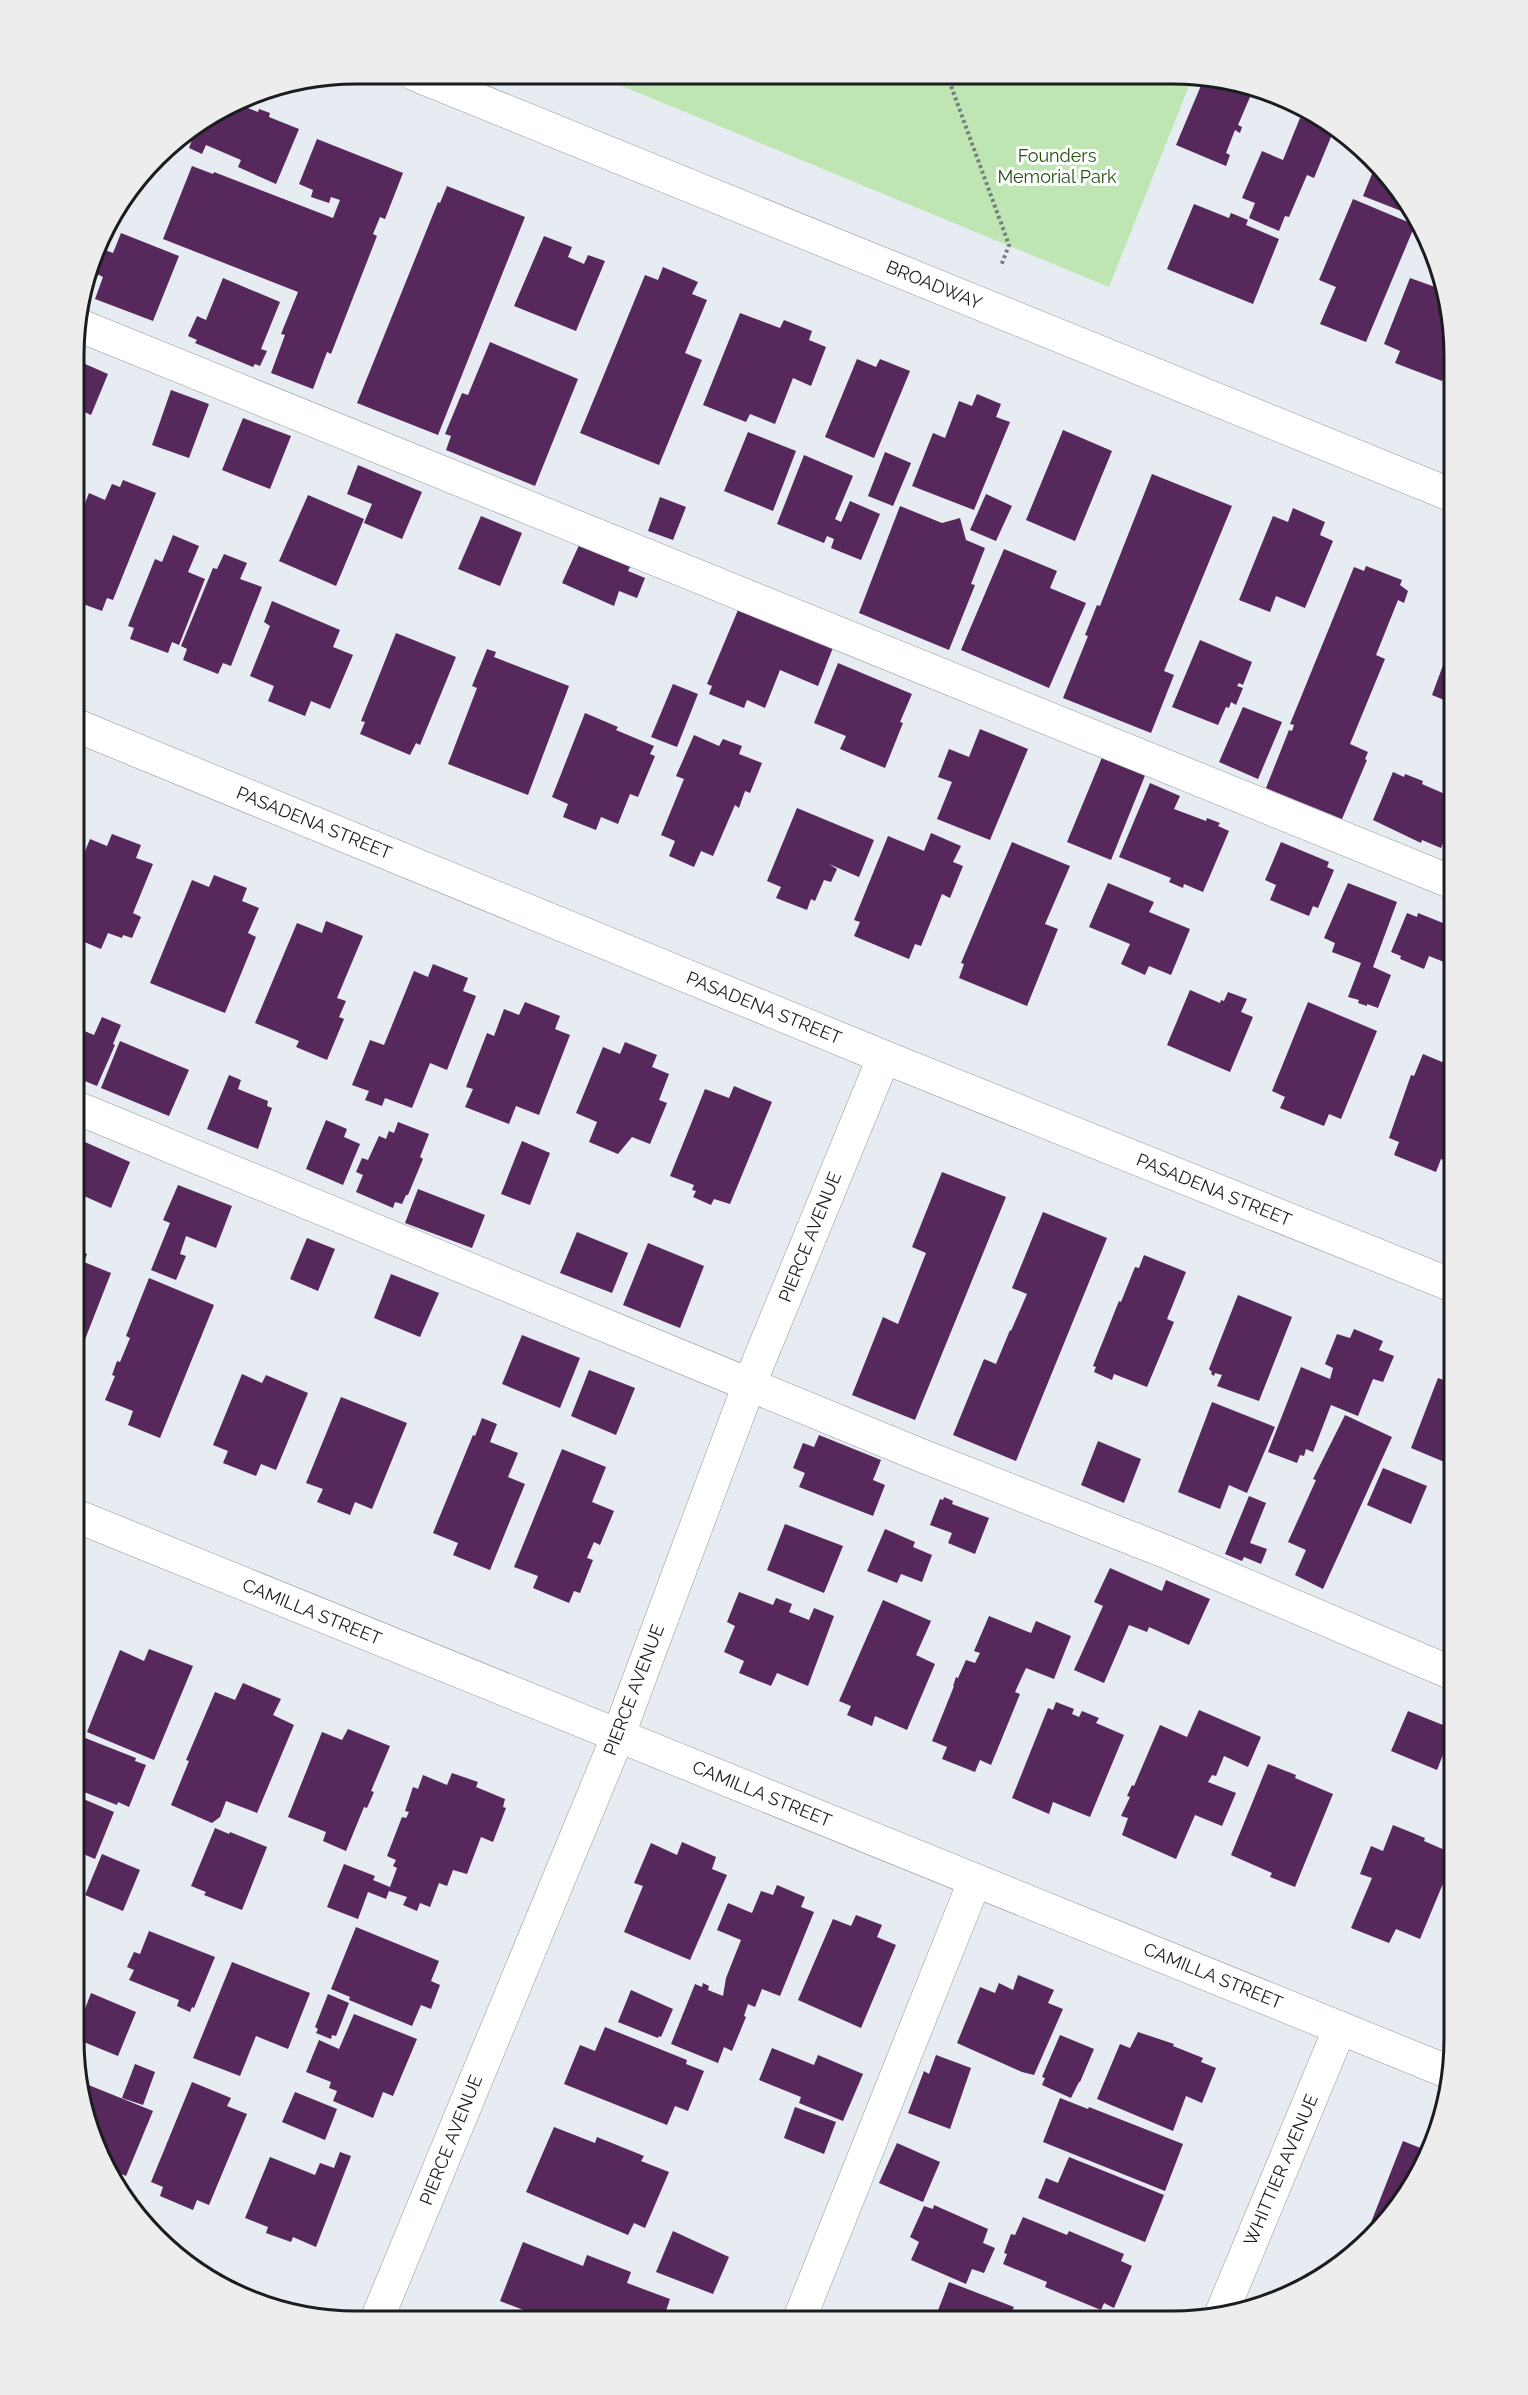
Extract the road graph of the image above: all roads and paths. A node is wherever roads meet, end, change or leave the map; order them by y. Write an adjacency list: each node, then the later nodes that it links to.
1 (439, 84): 3 (street, BROADWAY)
2 (950, 84): 3 (path)
3 (986, 306): 5 (street, BROADWAY)
4 (86, 328): 7 (street)
5 (1444, 492)
6 (84, 729): 8 (street, PASADENA STREET)
7 (1444, 879)
8 (884, 1057): 10 (street, PASADENA STREET); 11 (street, PIERCE AVENUE)
9 (84, 1111): 11 (street)
10 (1444, 1282)
11 (749, 1384): 13 (street); 14 (street, PIERCE AVENUE)
12 (84, 1519): 14 (street, CAMILLA STREET)
13 (1444, 1670)
14 (618, 1736): 15 (street, CAMILLA STREET); 19 (street, PIERCE AVENUE)
15 (975, 1880): 16 (street, CAMILLA STREET); 20 (street)
16 (1340, 2028): 17 (street, CAMILLA STREET); 18 (street, WHITTIER AVENUE)
17 (1442, 2069)
18 (1224, 2306)
19 (380, 2311)
20 (803, 2311)

